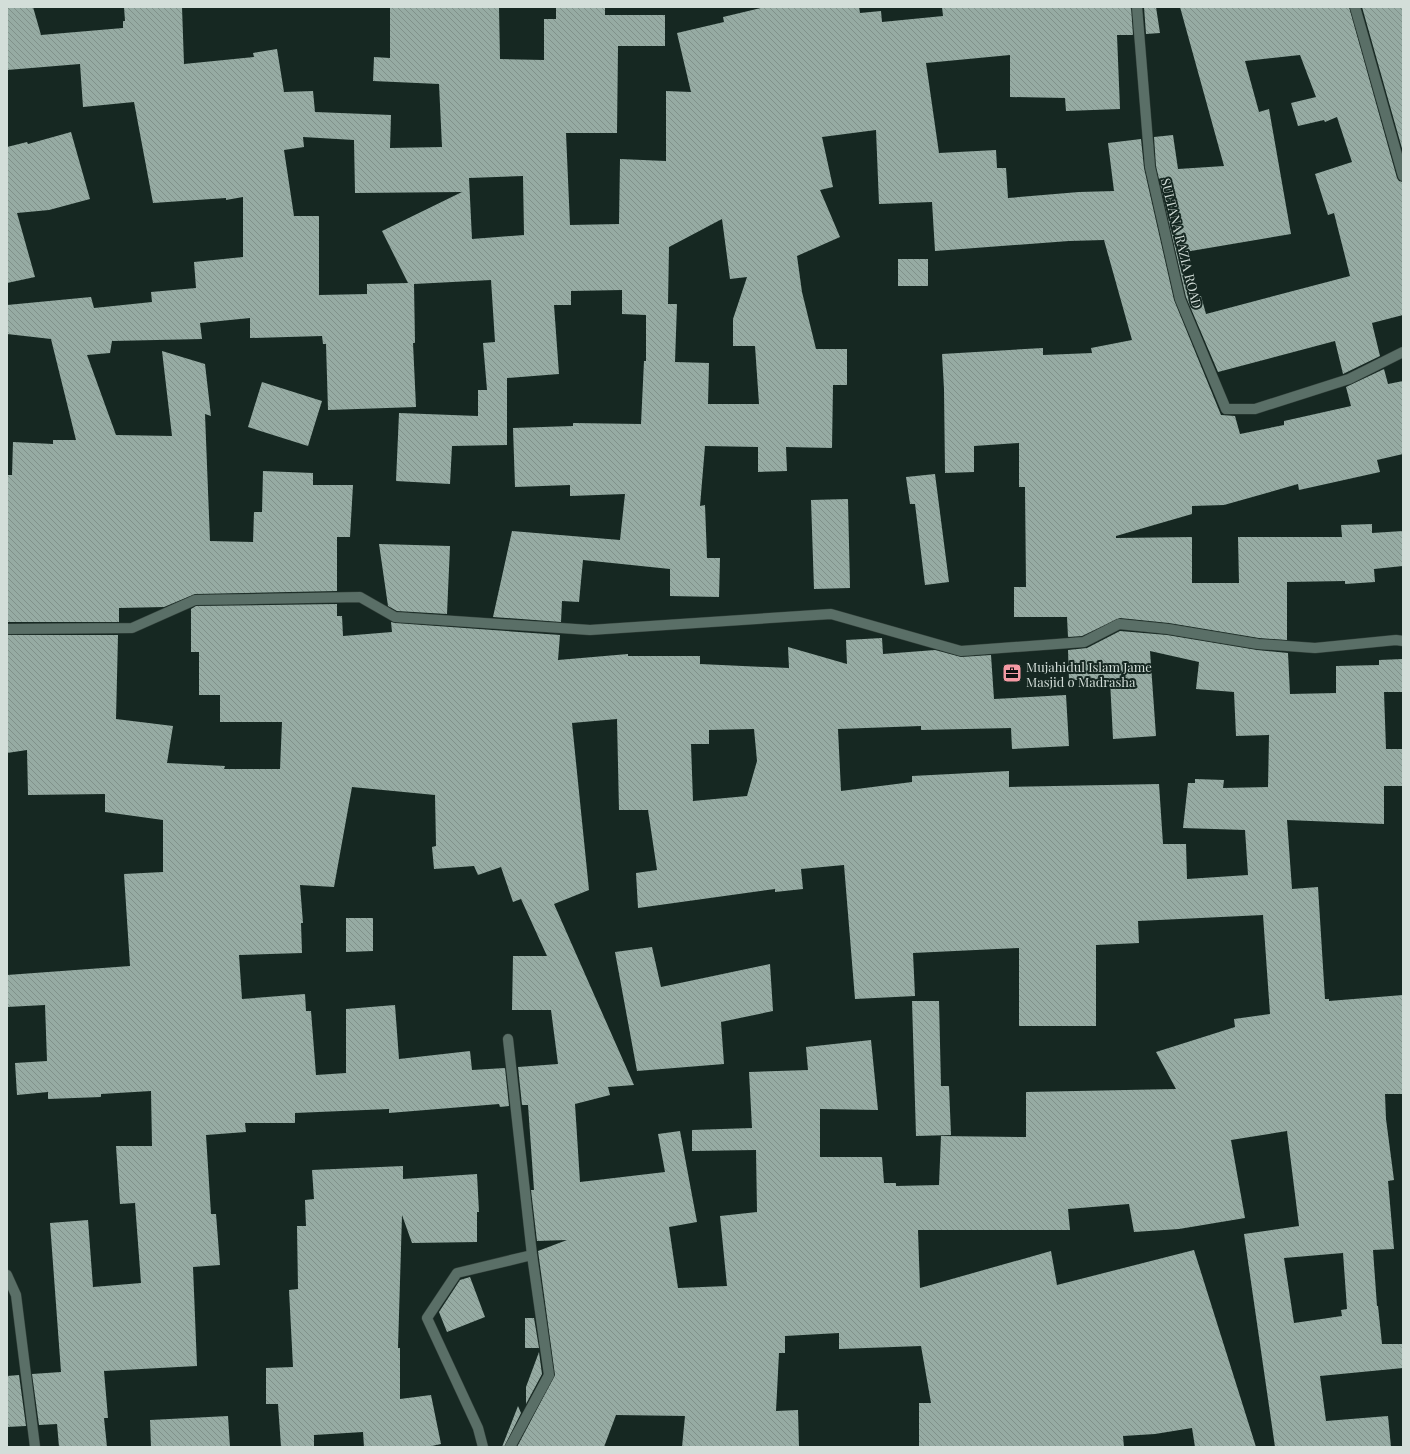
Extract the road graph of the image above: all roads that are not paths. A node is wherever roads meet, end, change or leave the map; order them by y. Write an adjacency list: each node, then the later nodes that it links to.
1 (1137, 7): 4 (street, SULTANA RAZIA ROAD)
2 (1355, 7): 3 (street)
3 (1403, 176)
4 (1403, 352)
5 (7, 629): 6 (street)
6 (1403, 641)
7 (508, 1039): 8 (street)
8 (532, 1255): 11 (street); 12 (street)
9 (7, 1274): 10 (street)
10 (35, 1447)
11 (483, 1447)
12 (510, 1447)

